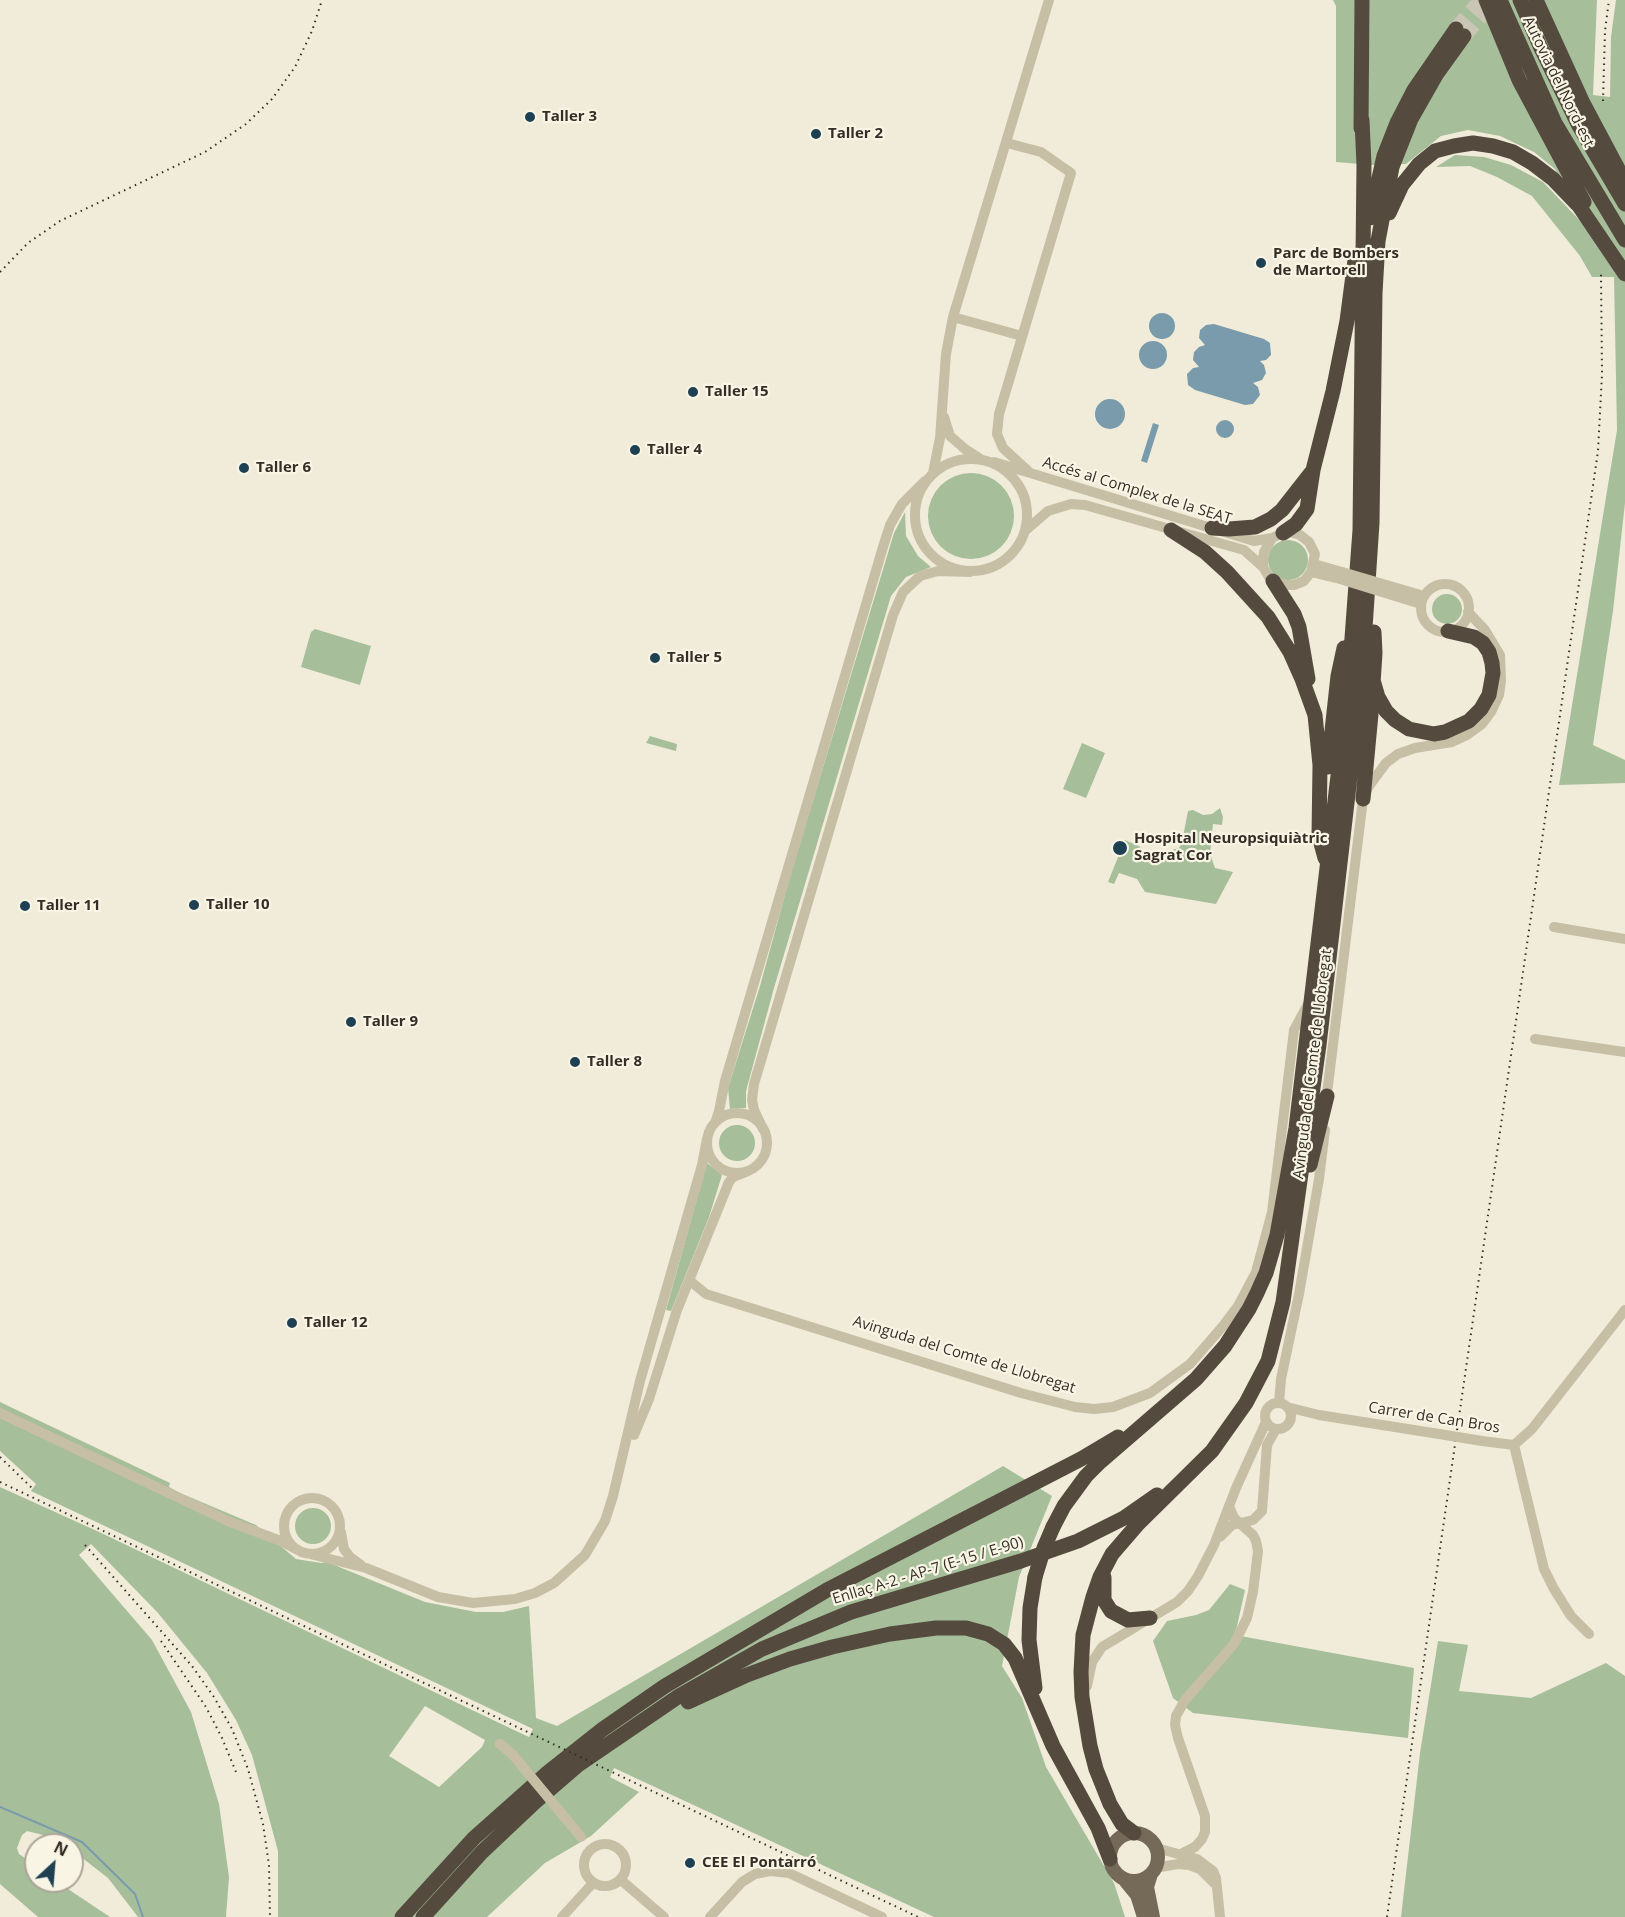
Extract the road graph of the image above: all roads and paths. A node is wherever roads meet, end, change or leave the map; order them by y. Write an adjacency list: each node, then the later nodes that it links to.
1 (1050, 0): 8 (street)
2 (1362, 0): 7 (highway)
3 (1486, 0): 13 (highway)
4 (1500, 0): 11 (highway, Autovia del Nord-est)
5 (1520, 0): 10 (highway, Autovia del Nord-est)
6 (1536, 0): 9 (highway)
7 (1362, 120): 15 (highway); 20 (highway)
8 (1007, 143): 16 (street); 17 (street)
9 (1625, 182)
10 (1625, 204)
11 (1625, 240)
12 (1378, 241): 14 (highway); 15 (highway); 30 (highway)
13 (1625, 264)
14 (1625, 274)
15 (1364, 290): 33 (highway)
16 (953, 317): 17 (street); 18 (street)
17 (1022, 336): 21 (street)
18 (942, 411): 19 (street); 22 (street)
19 (988, 461): 21 (street, Accés al Complex de la SEAT); 22 (street); 24 (street)
20 (1313, 471): 23 (highway); 26 (highway)
21 (1031, 473): 23 (street, Accés al Complex de la SEAT)
22 (929, 477): 29 (street); 47 (street)
23 (1212, 528): 26 (street, Accés al Complex de la SEAT)
24 (1026, 530): 25 (street, Accés al Complex de la SEAT); 29 (street)
25 (1171, 530): 27 (street, Accés al Complex de la SEAT); 37 (highway)
26 (1277, 535): 27 (street); 28 (street, Accés al Complex de la SEAT)
27 (1263, 567): 31 (street, Accés al Complex de la SEAT)
28 (1312, 568): 31 (street); 32 (street, bridge)
29 (970, 572): 48 (street)
30 (1370, 574): 36 (highway); 51 (highway)
31 (1273, 581): 37 (highway)
32 (1423, 600): 34 (street); 35 (street)
33 (1354, 610): 39 (highway); 40 (highway)
34 (1468, 612): 35 (street); 38 (street)
35 (1448, 631): 36 (highway)
36 (1373, 680): 38 (highway)
37 (1312, 706): 39 (highway)
38 (1364, 799): 46 (street, Avinguda del Comte de Llobregat)
39 (1319, 808): 40 (highway)
40 (1327, 865): 43 (highway)
41 (1554, 927): 42 (street)
42 (1625, 939)
43 (1312, 997): 52 (street, Avinguda del Comte de Llobregat); 58 (highway)
44 (1534, 1039): 45 (street)
45 (1625, 1052)
46 (1327, 1096): 51 (highway); 55 (street, Avinguda del Comte de Llobregat)
47 (715, 1123): 48 (street); 49 (street)
48 (763, 1129): 50 (street)
49 (707, 1139): 50 (street); 63 (street)
50 (748, 1171): 52 (street)
51 (1295, 1220): 54 (highway)
52 (689, 1280): 63 (street)
53 (1625, 1310): 62 (street, Carrer de Can Bros)
54 (1272, 1342): 71 (highway); 76 (highway, Enllaç A-2 - AP-7 (E-15 / E-90))
55 (1283, 1405): 57 (street, Carrer de Can Bros); 59 (street); 60 (street)
56 (0, 1413): 68 (street)
57 (1319, 1415): 60 (street, Carrer de Can Bros); 62 (street, Carrer de Can Bros, bridge)
58 (1154, 1416): 77 (highway, bridge); 89 (highway, Enllaç A-2 - AP-7 (E-15 / E-90))
59 (1266, 1422): 61 (street); 64 (street)
60 (1290, 1422): 61 (street)
61 (1276, 1429): 66 (street)
62 (1514, 1445): 74 (street)
63 (623, 1461): 72 (street)
64 (1229, 1506): 66 (street); 69 (street)
65 (284, 1521): 67 (street); 68 (street); 70 (street)
66 (1240, 1524): 69 (street); 82 (street)
67 (341, 1525): 70 (street); 72 (street)
68 (253, 1531): 70 (street)
69 (1214, 1545): 73 (street)
70 (302, 1552): 72 (street)
71 (1106, 1564): 73 (highway); 75 (highway)
72 (366, 1568)
73 (1150, 1618): 75 (street)
74 (1589, 1634)
75 (1084, 1717): 79 (highway)
76 (619, 1737): 77 (highway); 90 (highway, Enllaç A-2 - AP-7 (E-15 / E-90))
77 (1050, 1740): 83 (highway)
78 (500, 1744): 81 (street, bridge)
79 (1134, 1833): 80 (main road); 83 (main road)
80 (1156, 1848): 82 (street); 84 (main road)
81 (591, 1850): 86 (street); 87 (street)
82 (1181, 1854): 88 (street)
83 (1110, 1859): 85 (main road)
84 (1153, 1871): 85 (main road); 88 (street); 96 (main road)
85 (1124, 1879): 95 (main road)
86 (621, 1880): 87 (street); 92 (street)
87 (593, 1883): 91 (street)
88 (1216, 1886): 97 (street)
89 (402, 1917)
90 (423, 1917)
91 (562, 1917)
92 (664, 1917)
93 (710, 1917): 94 (street)
94 (882, 1917)
95 (1144, 1917)
96 (1154, 1917)
97 (1220, 1917)

